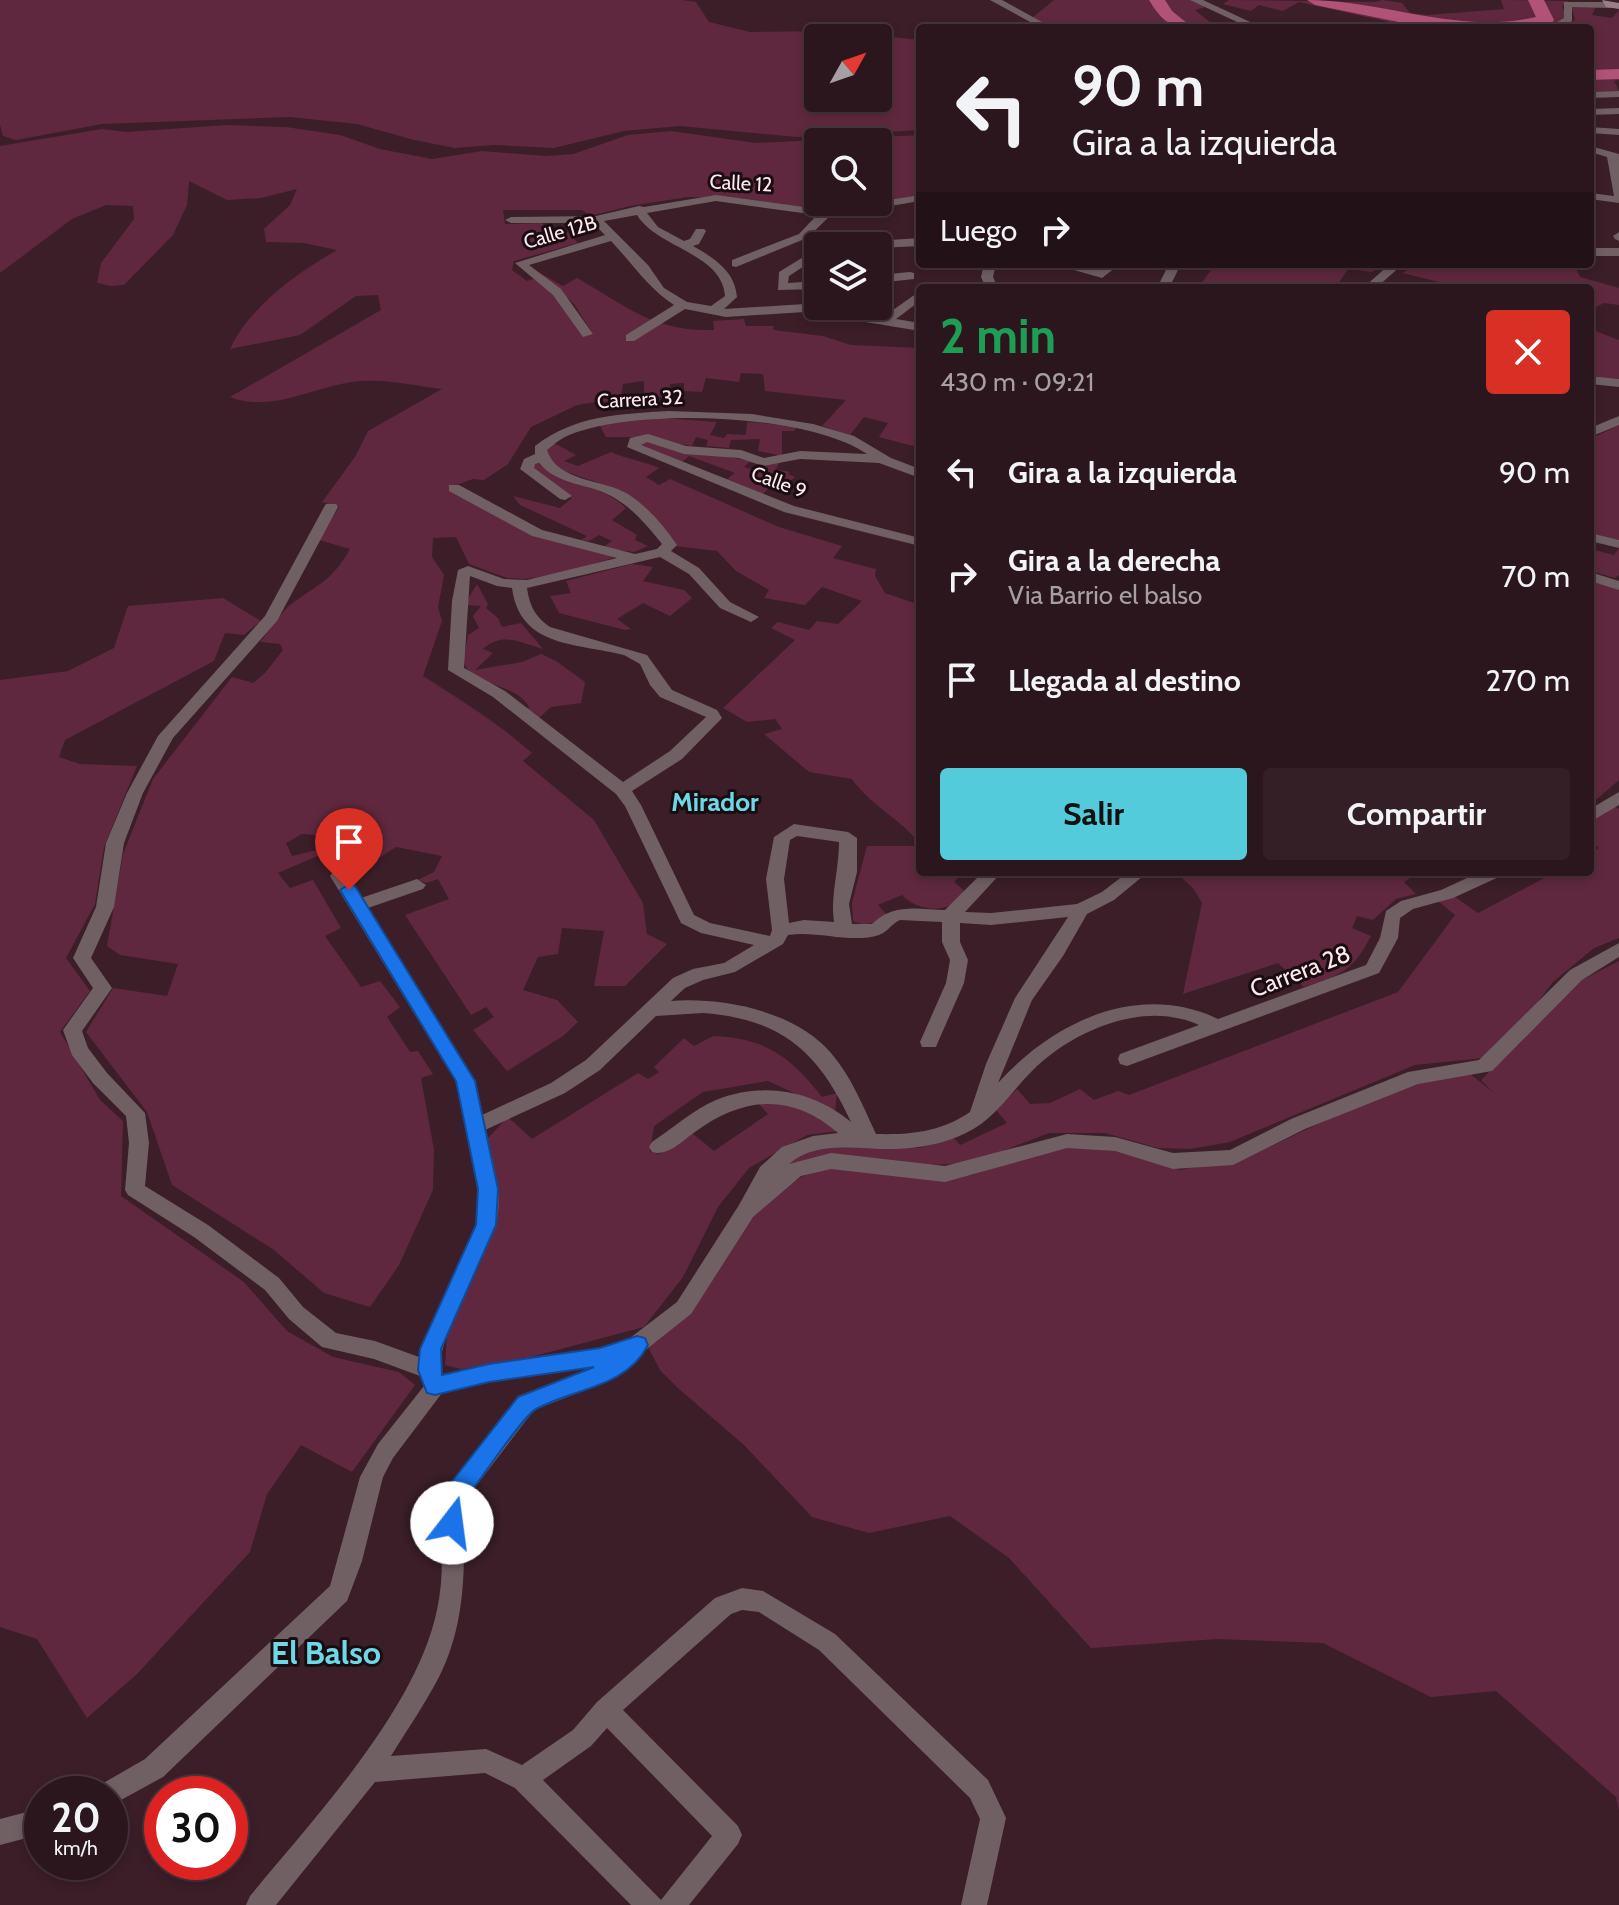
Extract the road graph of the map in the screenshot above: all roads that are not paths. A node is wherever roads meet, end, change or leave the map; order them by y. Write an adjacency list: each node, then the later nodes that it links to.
1 (995, 0): 4 (street)
2 (1195, 0): 5 (street)
3 (1612, 4): 6 (street)
4 (1040, 24)
5 (1249, 24)
6 (1560, 24)
7 (1594, 95): 8 (street)
8 (1617, 96)
9 (1619, 111): 10 (street)
10 (1594, 112)
11 (1594, 133): 12 (street)
12 (1619, 133)
13 (1594, 150): 14 (street)
14 (1615, 156): 16 (street)
15 (1594, 196): 16 (street)
16 (1619, 198)
17 (916, 199): 18 (street, Calle 12)
18 (892, 202)
19 (639, 209): 20 (street, Calle 12); 22 (street, Calle 12); 29 (street)
20 (804, 210)
21 (823, 216): 25 (street)
22 (596, 219): 23 (street, Calle 12); 26 (street)
23 (511, 220)
24 (700, 231): 29 (street)
25 (803, 236): 33 (street)
26 (612, 237): 44 (street); 48 (street, Calle 12B)
27 (916, 242): 28 (street)
28 (892, 244)
29 (684, 246): 45 (street)
30 (1594, 252): 31 (street)
31 (1619, 252)
32 (804, 260): 42 (street)
33 (736, 263)
34 (1109, 268): 36 (street)
35 (1392, 268): 40 (street)
36 (1080, 270)
37 (910, 276): 38 (street)
38 (892, 278)
39 (804, 282): 42 (street)
40 (1374, 284)
41 (804, 286): 42 (street)
42 (796, 287)
43 (916, 298): 46 (street)
44 (683, 305): 45 (street); 49 (street)
45 (713, 311): 46 (street)
46 (886, 321): 47 (street)
47 (916, 326)
48 (587, 334)
49 (630, 338)
50 (1594, 380): 51 (street)
51 (1619, 383)
52 (1619, 420): 53 (street)
53 (1594, 431)
54 (541, 456): 55 (street, Carrera 32); 58 (street); 63 (street)
55 (885, 461): 56 (street, Carrera 32); 61 (street, Calle 9)
56 (916, 473)
57 (454, 488): 64 (street)
58 (565, 496)
59 (331, 507): 93 (street)
60 (1594, 538): 62 (street)
61 (916, 541)
62 (1619, 544)
63 (662, 552): 64 (street); 68 (street)
64 (633, 558): 66 (street)
65 (1594, 577): 67 (street)
66 (519, 584): 69 (street); 69 (street)
67 (1619, 586)
68 (751, 617)
69 (622, 790): 81 (street)
70 (1619, 797): 71 (street)
71 (1594, 814)
72 (339, 876): 77 (street)
73 (989, 876): 79 (street)
74 (1134, 876): 78 (street)
75 (1486, 876): 84 (street, Carrera 28)
76 (417, 885): 77 (street)
77 (359, 905): 88 (street)
78 (1081, 910): 79 (street); 87 (street)
79 (951, 915): 80 (street); 85 (street)
80 (844, 928): 81 (street); 81 (street)
81 (775, 937): 83 (street)
82 (1619, 949): 91 (street)
83 (650, 1010): 88 (street); 89 (street)
84 (1219, 1027): 86 (street, Carrera 28); 87 (street)
85 (929, 1042)
86 (1127, 1059)
87 (977, 1118): 89 (street)
88 (475, 1126): 93 (street)
89 (862, 1138): 90 (street); 91 (street)
90 (659, 1147)
91 (746, 1211): 92 (street)
92 (637, 1345): 93 (street); 95 (street)
93 (432, 1378): 97 (street)
94 (606, 1710): 96 (street); 102 (street); 103 (street)
95 (369, 1770): 96 (street); 100 (street)
96 (524, 1779): 101 (street)
97 (128, 1783)
98 (24, 1826): 99 (street)
99 (0, 1832)
100 (259, 1905)
101 (650, 1905)
102 (672, 1905)
103 (974, 1905)

